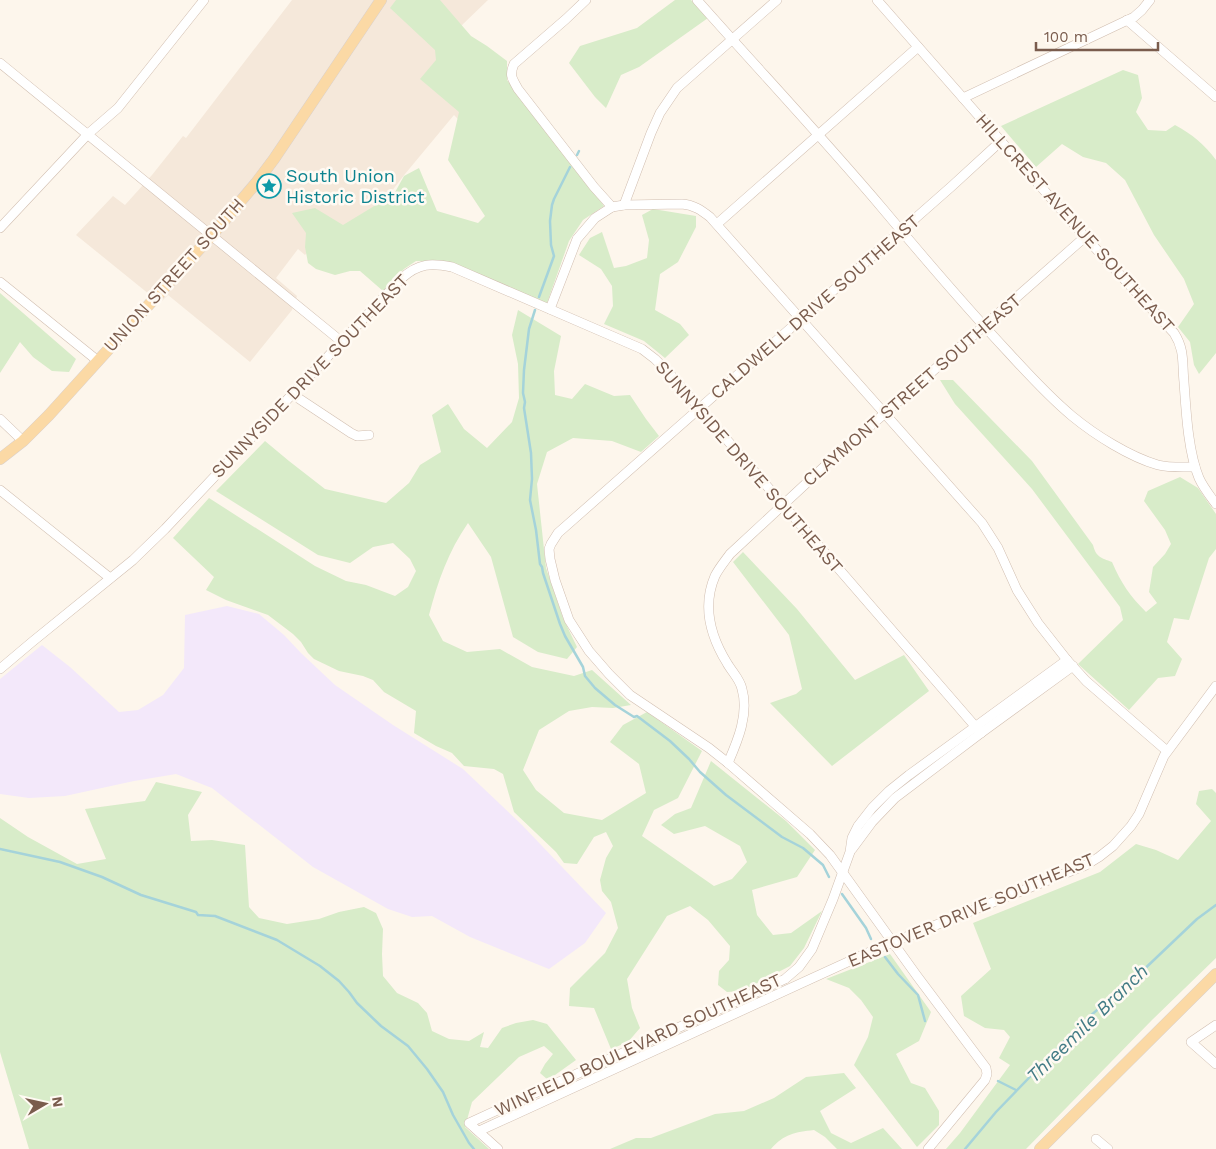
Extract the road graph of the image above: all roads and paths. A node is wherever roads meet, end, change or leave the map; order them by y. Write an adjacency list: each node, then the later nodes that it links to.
1 (204, 0): 14 (street)
2 (381, 0): 22 (main road, UNION STREET SOUTH)
3 (586, 0): 17 (street)
4 (697, 0): 9 (street)
5 (777, 0): 9 (street)
6 (1150, 0): 8 (street)
7 (880, 1): 10 (street, HILLCREST AVENUE SOUTHEAST)
8 (1127, 20): 12 (street); 13 (street)
9 (732, 40): 15 (street); 18 (street)
10 (918, 47): 13 (street, HILLCREST AVENUE SOUTHEAST); 15 (street)
11 (0, 63): 14 (street)
12 (1216, 97)
13 (963, 98): 16 (street, HILLCREST AVENUE SOUTHEAST)
14 (88, 134): 20 (street); 22 (street)
15 (818, 135): 19 (street); 21 (street)
16 (1001, 141): 21 (street, CALDWELL DRIVE SOUTHEAST); 23 (street, HILLCREST AVENUE SOUTHEAST)
17 (609, 204): 18 (street); 25 (street)
18 (624, 205): 19 (street)
19 (717, 224): 26 (street)
20 (0, 228)
21 (901, 231): 26 (street, CALDWELL DRIVE SOUTHEAST); 27 (street)
22 (212, 235): 28 (street); 29 (main road, UNION STREET SOUTH)
23 (1085, 237): 27 (street, CLAYMONT STREET SOUTHEAST); 37 (street, HILLCREST AVENUE SOUTHEAST)
24 (0, 282): 29 (street)
25 (550, 309): 28 (street, SUNNYSIDE DRIVE SOUTHEAST); 31 (street, SUNNYSIDE DRIVE SOUTHEAST)
26 (800, 319): 31 (street, CALDWELL DRIVE SOUTHEAST); 32 (street)
27 (984, 327): 32 (street, CLAYMONT STREET SOUTHEAST); 37 (street)
28 (342, 342): 30 (street, SUNNYSIDE DRIVE SOUTHEAST)
29 (98, 361): 35 (main road, UNION STREET SOUTH)
30 (292, 394): 34 (street); 41 (street, SUNNYSIDE DRIVE SOUTHEAST)
31 (700, 408): 39 (street, SUNNYSIDE DRIVE SOUTHEAST); 47 (street, CALDWELL DRIVE SOUTHEAST)
32 (884, 414): 39 (street, CLAYMONT STREET SOUTHEAST); 42 (street)
33 (0, 420): 35 (street)
34 (369, 435)
35 (23, 440): 36 (main road, UNION STREET SOUTH)
36 (0, 459)
37 (1195, 467): 40 (street, HILLCREST AVENUE SOUTHEAST)
38 (0, 490): 41 (street)
39 (783, 504): 45 (street, SUNNYSIDE DRIVE SOUTHEAST); 47 (street, CLAYMONT STREET SOUTHEAST)
40 (1216, 504)
41 (110, 578): 43 (street, SUNNYSIDE DRIVE SOUTHEAST)
42 (1070, 663): 45 (street, WINFIELD BOULEVARD SOUTHEAST); 46 (street)
43 (0, 670)
44 (1216, 686): 46 (street, EASTOVER DRIVE SOUTHEAST)
45 (978, 730): 48 (street, WINFIELD BOULEVARD SOUTHEAST)
46 (1167, 751): 49 (street, EASTOVER DRIVE SOUTHEAST)
47 (728, 763): 48 (street, CALDWELL DRIVE SOUTHEAST)
48 (843, 872): 49 (street, CALDWELL DRIVE SOUTHEAST); 54 (street, WINFIELD BOULEVARD SOUTHEAST)
49 (893, 943): 51 (street, EASTOVER DRIVE SOUTHEAST); 57 (street, CALDWELL DRIVE SOUTHEAST)
50 (1216, 974): 58 (main road)
51 (789, 989): 54 (street, WINFIELD BOULEVARD SOUTHEAST)
52 (1216, 1025): 53 (street)
53 (1216, 1064)
54 (478, 1131): 56 (street)
55 (1096, 1139): 59 (street)
56 (498, 1149)
57 (928, 1149)
58 (1040, 1149)
59 (1108, 1149)

